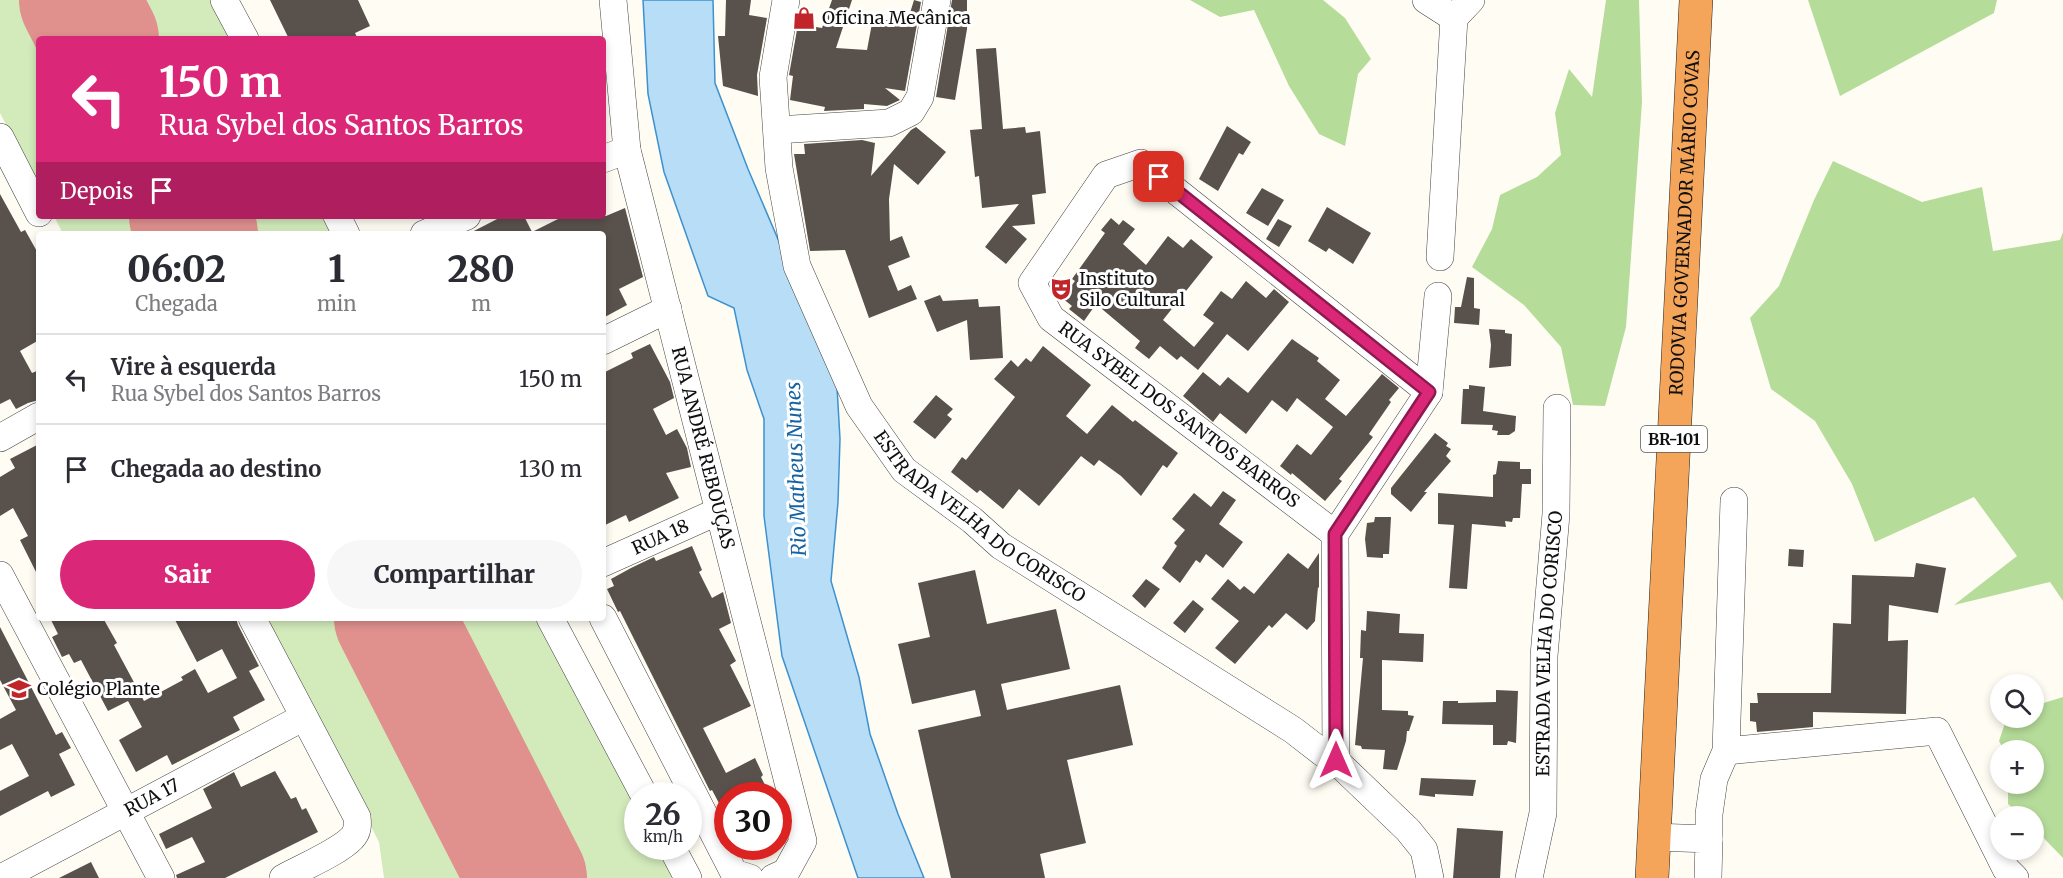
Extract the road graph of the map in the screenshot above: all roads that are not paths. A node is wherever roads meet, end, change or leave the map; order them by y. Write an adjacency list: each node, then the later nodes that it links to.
1 (224, 0): 8 (street)
2 (613, 0): 11 (street, RUA ANDRÉ REBOUÇAS)
3 (786, 0): 9 (street, ESTRADA VELHA DO CORISCO)
4 (937, 0): 9 (street)
5 (1426, 0): 7 (street)
6 (1696, 0): 37 (highway, RODOVIA GOVERNADOR MÁRIO COVAS / BR-101)
7 (1463, 9): 16 (street)
8 (242, 36)
9 (777, 130): 34 (street, ESTRADA VELHA DO CORISCO)
10 (0, 137): 12 (street)
11 (615, 154): 18 (street, RUA ANDRÉ REBOUÇAS)
12 (8, 175): 13 (street)
13 (36, 210)
14 (460, 219): 15 (street)
15 (431, 231)
16 (1440, 257)
17 (1438, 296): 20 (street)
18 (668, 309): 19 (street); 25 (street, RUA ANDRÉ REBOUÇAS)
19 (606, 340)
20 (1429, 392): 26 (street); 26 (street, RUA SYBEL DOS SANTOS BARROS)
21 (1557, 408): 47 (street, ESTRADA VELHA DO CORISCO)
22 (36, 418): 23 (street)
23 (0, 438)
24 (1734, 501): 33 (street)
25 (719, 511): 27 (street, RUA 18); 45 (street, RUA ANDRÉ REBOUÇAS)
26 (1335, 534): 34 (street)
27 (606, 562)
28 (0, 575): 36 (street)
29 (254, 621): 32 (street)
30 (552, 621): 35 (street)
31 (605, 621): 40 (street)
32 (304, 717): 36 (street, RUA 17); 43 (street)
33 (1726, 751): 38 (street); 50 (street)
34 (1336, 760): 46 (street, ESTRADA VELHA DO CORISCO)
35 (637, 782)
36 (126, 811): 41 (street, RUA 17); 42 (street)
37 (1654, 837): 38 (street); 48 (highway, RODOVIA GOVERNADOR MÁRIO COVAS / BR-101)
38 (1709, 838): 49 (street)
39 (678, 860): 44 (street)
40 (739, 876)
41 (1, 878)
42 (161, 878)
43 (283, 878)
44 (688, 878)
45 (773, 878)
46 (1430, 878)
47 (1529, 878)
48 (1652, 878)
49 (1707, 878)
50 (2015, 878)

